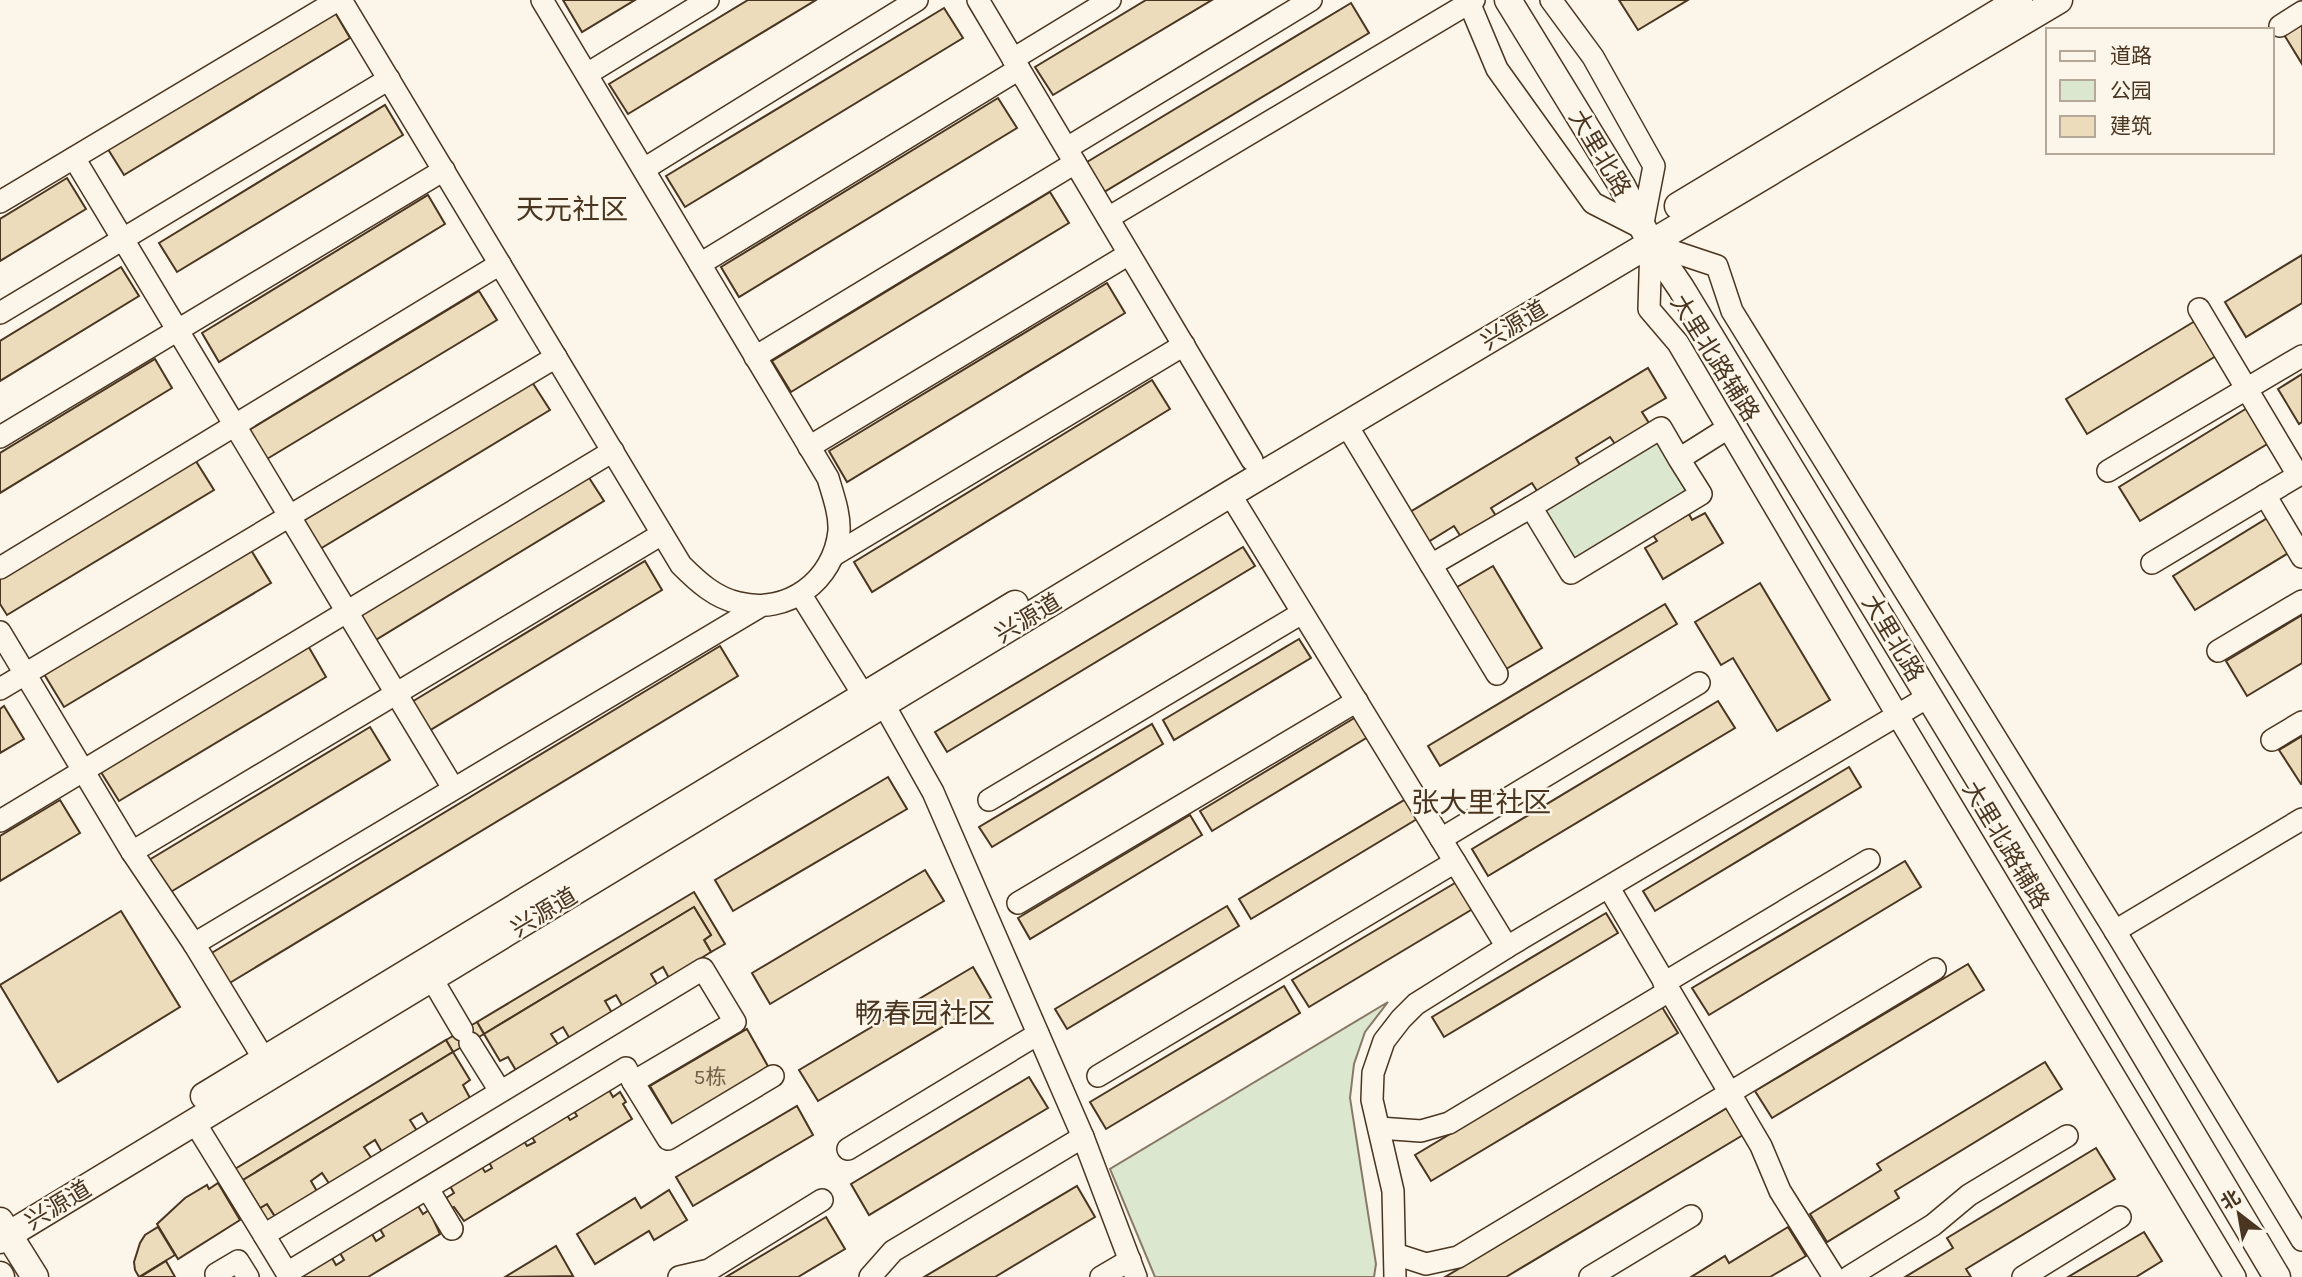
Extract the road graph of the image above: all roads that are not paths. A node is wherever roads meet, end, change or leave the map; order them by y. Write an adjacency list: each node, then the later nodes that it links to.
1 (340, 0): 17 (street); 19 (street)
2 (542, 0): 16 (street)
3 (708, 0): 16 (street)
4 (918, 0): 20 (street)
5 (978, 0): 15 (street)
6 (1110, 0): 15 (street)
7 (1311, 0): 18 (street)
8 (1508, 0): 24 (main road, 大里北路)
9 (1551, 0): 24 (street, 大里北路辅路)
10 (2019, 0): 24 (main road, 兴源道)
11 (2059, 0): 24 (main road, 兴源道)
12 (1470, 1): 23 (street); 24 (street, 大里北路辅路)
13 (2302, 12): 14 (street)
14 (2280, 26)
15 (1016, 64): 18 (street); 28 (street)
16 (587, 74): 20 (street)
17 (389, 79): 21 (street); 25 (street)
18 (1071, 155): 23 (street); 35 (street)
19 (74, 158): 22 (street); 25 (street)
20 (644, 169): 28 (street)
21 (444, 170): 27 (street); 31 (street)
22 (0, 202)
23 (1108, 218): 26 (street)
24 (1646, 236): 37 (main road, 兴源道); 39 (street, 大里北路辅路); 44 (main road, 兴源道); 69 (main road, 大里北路); 86 (street, 大里北路辅路)
25 (122, 239): 30 (street); 31 (street)
26 (1129, 254): 32 (street); 41 (street)
27 (500, 264): 34 (street); 38 (street)
28 (700, 264): 35 (street)
29 (2199, 309): 36 (street)
30 (0, 313)
31 (177, 331): 38 (street); 40 (street)
32 (1184, 345): 44 (street); 52 (street)
33 (2302, 356): 36 (street)
34 (556, 357): 42 (street); 50 (street)
35 (755, 357): 41 (street)
36 (2248, 388): 45 (street); 46 (street)
37 (1346, 425): 47 (main road, 兴源道); 55 (street)
38 (234, 426): 50 (street); 56 (street)
39 (1728, 428): 43 (street); 72 (street, 大里北路辅路)
40 (0, 437)
41 (809, 447): 52 (street)
42 (613, 451): 51 (street); 60 (street)
43 (1679, 459): 49 (street); 49 (street)
44 (1252, 460): 70 (main road, 兴源道)
45 (2108, 471)
46 (2300, 474): 48 (street)
47 (1230, 495): 61 (street); 70 (main road, 兴源道)
48 (2265, 495): 53 (street); 54 (street)
49 (1531, 507): 55 (street)
50 (289, 517): 60 (street); 64 (street)
51 (662, 534): 59 (street); 68 (street)
52 (834, 555): 57 (street)
53 (2302, 557)
54 (2152, 563)
55 (1432, 565): 65 (street)
56 (0, 568)
57 (802, 594): 59 (street); 70 (street)
58 (2302, 601): 63 (street)
59 (759, 607): 76 (street)
60 (346, 612): 68 (street); 75 (street)
61 (1302, 613): 71 (street); 77 (street)
62 (0, 632): 64 (street)
63 (2218, 651)
64 (25, 674): 67 (street); 75 (street)
65 (1497, 674)
66 (1699, 684): 80 (street)
67 (0, 689)
68 (396, 694): 76 (street); 81 (street)
69 (1928, 697): 72 (street); 126 (main road, 大里北路)
70 (874, 701): 90 (main road, 兴源道); 92 (street); 93 (main road, 兴源道)
71 (1357, 701): 80 (street); 85 (street)
72 (1898, 716): 84 (street); 125 (street, 大里北路辅路)
73 (2302, 722): 74 (street)
74 (2272, 740)
75 (83, 770): 79 (street); 81 (street)
76 (453, 788): 87 (street)
77 (989, 800)
78 (2302, 819): 86 (street)
79 (0, 821)
80 (1441, 839): 83 (street)
81 (132, 852): 87 (street)
82 (1869, 860): 91 (street)
83 (1455, 862): 88 (street); 95 (street)
84 (1609, 888): 88 (street); 91 (street)
85 (1018, 903)
86 (2115, 931): 111 (street, 大里北路辅路)
87 (194, 944): 93 (street)
88 (1507, 947): 100 (street)
89 (1935, 969): 98 (street)
90 (432, 979): 97 (street); 99 (main road, 兴源道)
91 (1667, 987): 98 (street); 100 (street)
92 (1038, 1034): 102 (street); 103 (street)
93 (264, 1059): 108 (main road, 兴源道)
94 (773, 1076): 96 (street)
95 (1098, 1076)
96 (633, 1082): 97 (street); 104 (street)
97 (500, 1091): 110 (street)
98 (1730, 1094): 112 (street); 122 (street)
99 (195, 1123): 108 (main road, 兴源道); 110 (street)
100 (1379, 1129): 112 (street)
101 (2067, 1136): 123 (street)
102 (1083, 1137): 113 (street); 118 (street)
103 (848, 1149)
104 (428, 1189): 109 (street); 110 (street)
105 (822, 1200): 117 (street)
106 (1691, 1216): 121 (street)
107 (2120, 1217): 124 (street)
108 (2, 1229): 114 (main road)
109 (452, 1229)
110 (264, 1235)
111 (2302, 1240)
112 (1395, 1254): 120 (street)
113 (1133, 1269): 119 (street)
114 (35, 1277)
115 (217, 1277): 116 (street)
116 (248, 1277)
117 (679, 1277)
118 (870, 1277)
119 (1101, 1277)
120 (1395, 1277)
121 (1590, 1277)
122 (1834, 1277)
123 (1849, 1277)
124 (2023, 1277)
125 (2235, 1277)
126 (2277, 1277)

